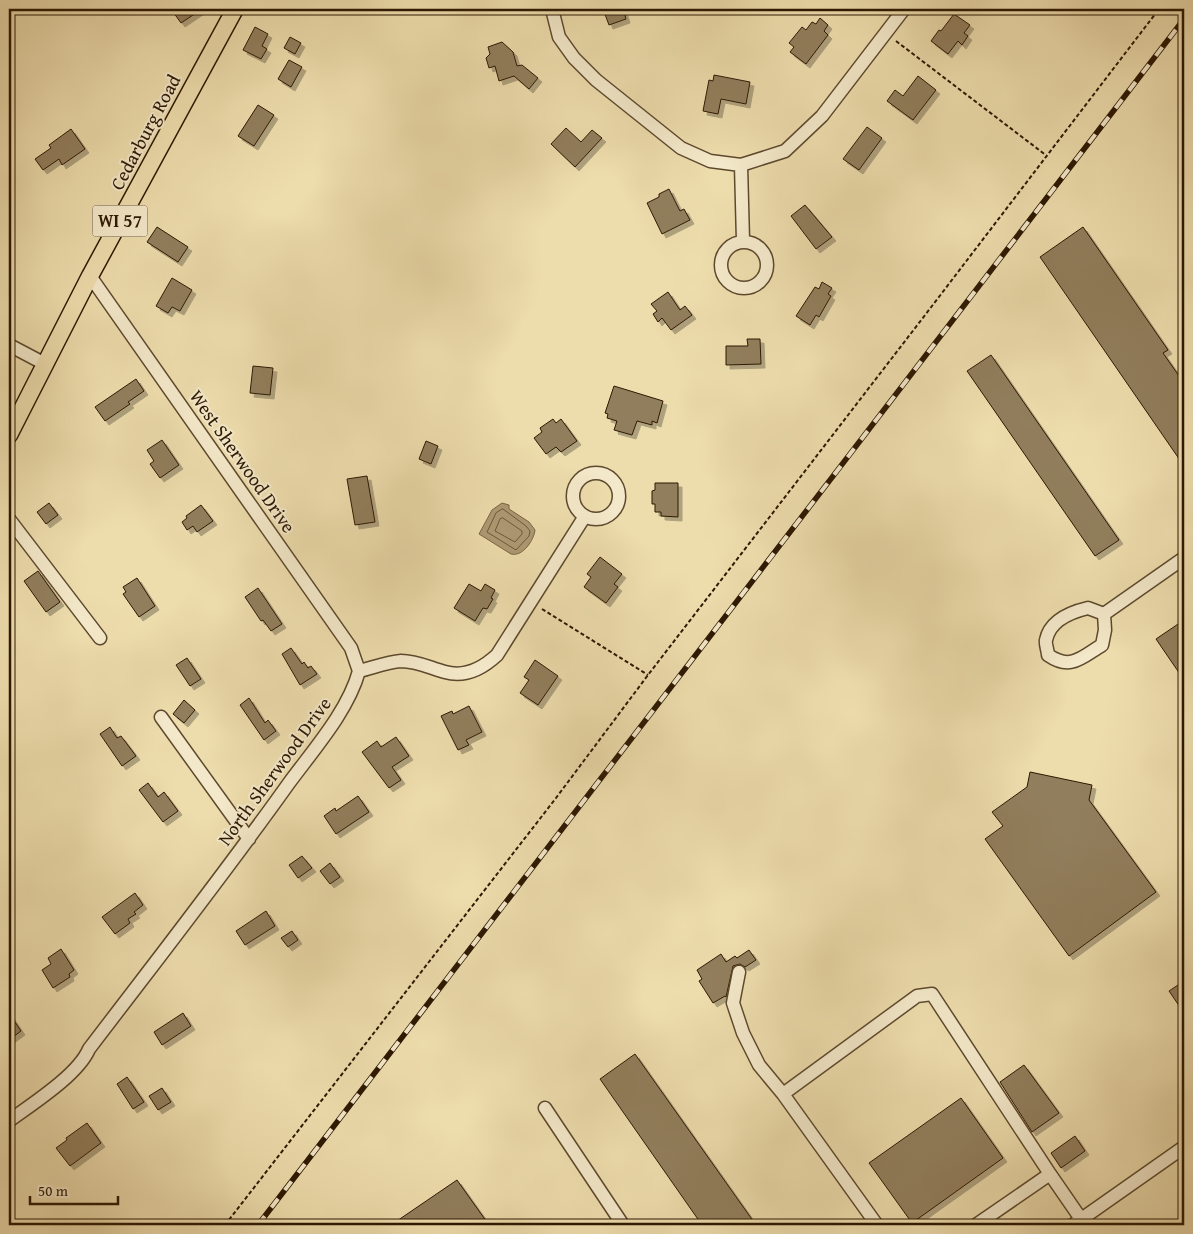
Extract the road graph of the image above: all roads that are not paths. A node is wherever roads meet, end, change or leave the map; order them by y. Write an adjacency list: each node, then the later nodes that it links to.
1 (235, 9): 6 (main road, Cedarburg Road / WI 57)
2 (552, 9): 4 (street)
3 (904, 9): 4 (street)
4 (741, 165): 5 (street)
5 (743, 241)
6 (90, 276): 8 (main road, Cedarburg Road / WI 57); 15 (street, West Sherwood Drive)
7 (9, 345): 8 (street)
8 (45, 364): 9 (main road, Cedarburg Road / WI 57)
9 (9, 435)
10 (585, 516): 15 (street)
11 (9, 519): 14 (street)
12 (1184, 558): 13 (street)
13 (1104, 614): 13 (street)
14 (100, 638)
15 (360, 671): 17 (street, North Sherwood Drive)
16 (161, 718): 17 (street)
17 (249, 840): 21 (street, North Sherwood Drive)
18 (739, 972): 19 (street)
19 (783, 1094): 23 (street); 26 (street)
20 (545, 1108): 25 (street)
21 (9, 1121)
22 (1184, 1147): 24 (street)
23 (1050, 1174): 24 (street); 27 (street)
24 (1077, 1222)
25 (623, 1225)
26 (877, 1225)
27 (976, 1225)

